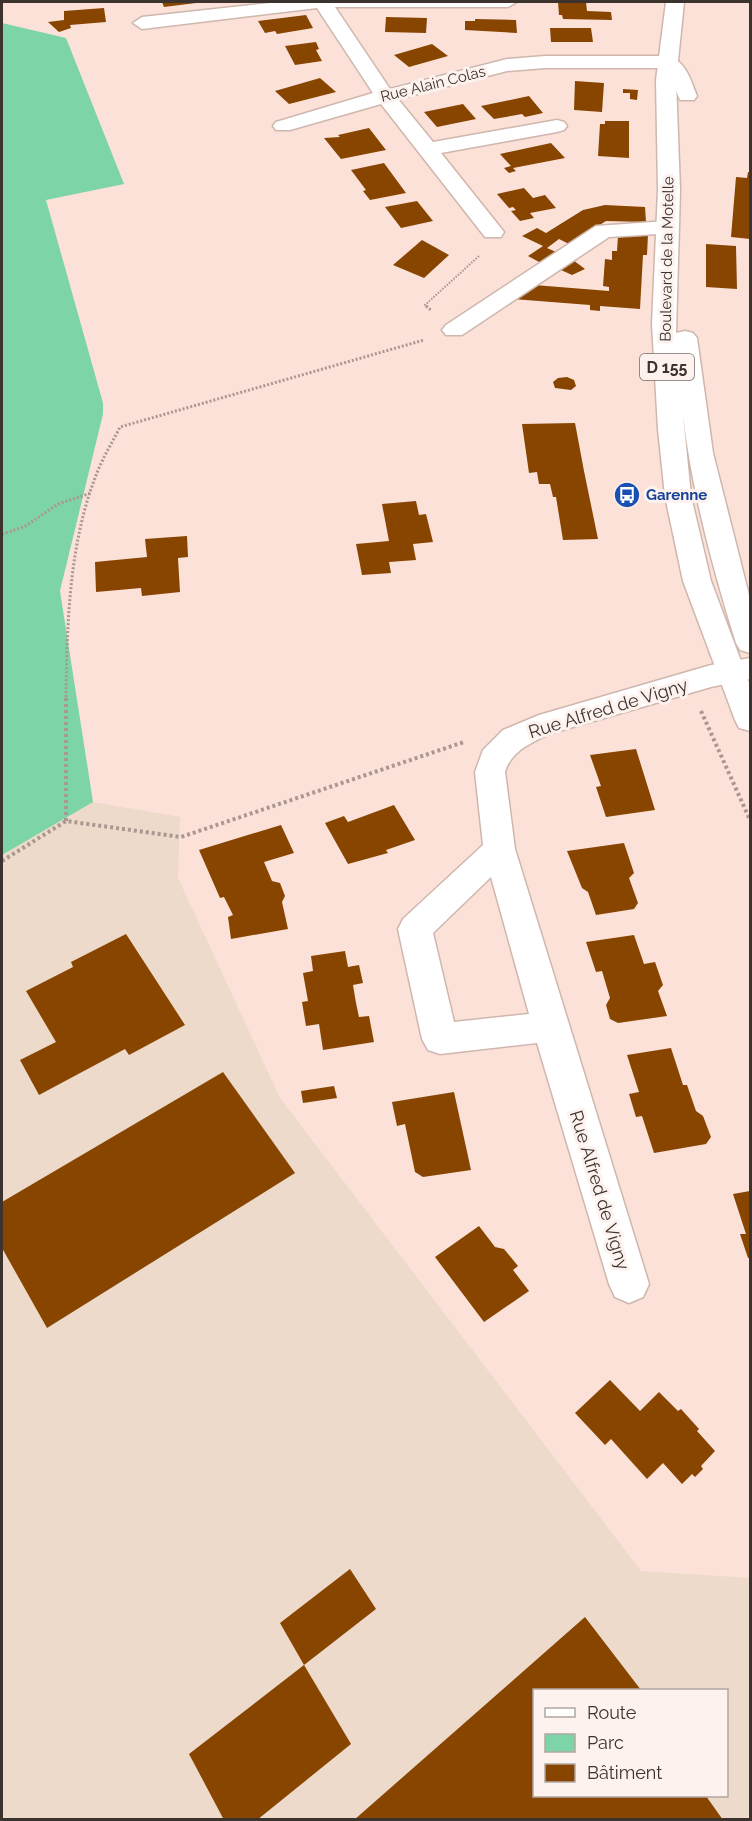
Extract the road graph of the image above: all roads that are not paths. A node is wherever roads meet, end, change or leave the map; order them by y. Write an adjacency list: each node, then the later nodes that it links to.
1 (322, 2): 6 (street); 8 (street)
2 (327, 2): 3 (street)
3 (508, 2)
4 (675, 2): 7 (street, Boulevard de la Motelle / D 155)
5 (689, 2): 9 (street, Boulevard de la Motelle / D 155)
6 (142, 23)
7 (667, 71): 8 (street, Rue Alain Colas); 9 (street); 13 (street, Boulevard de la Motelle / D 155)
8 (385, 96): 10 (street, Rue Alain Colas); 12 (street)
9 (687, 96): 16 (street, Boulevard de la Motelle / D 155)
10 (284, 126)
11 (557, 126): 12 (street)
12 (429, 149): 14 (street)
13 (667, 228): 15 (street); 17 (street, Boulevard de la Motelle / D 155)
14 (493, 232)
15 (454, 330)
16 (750, 644): 17 (street, Rue Alfred de Vigny)
17 (734, 663): 18 (street, Boulevard de la Motelle / D 155); 19 (street, Rue Alfred de Vigny)
18 (750, 720)
19 (499, 849): 20 (street, Rue Alfred de Vigny); 20 (street)
20 (550, 1027): 21 (street, Rue Alfred de Vigny)
21 (629, 1284)

